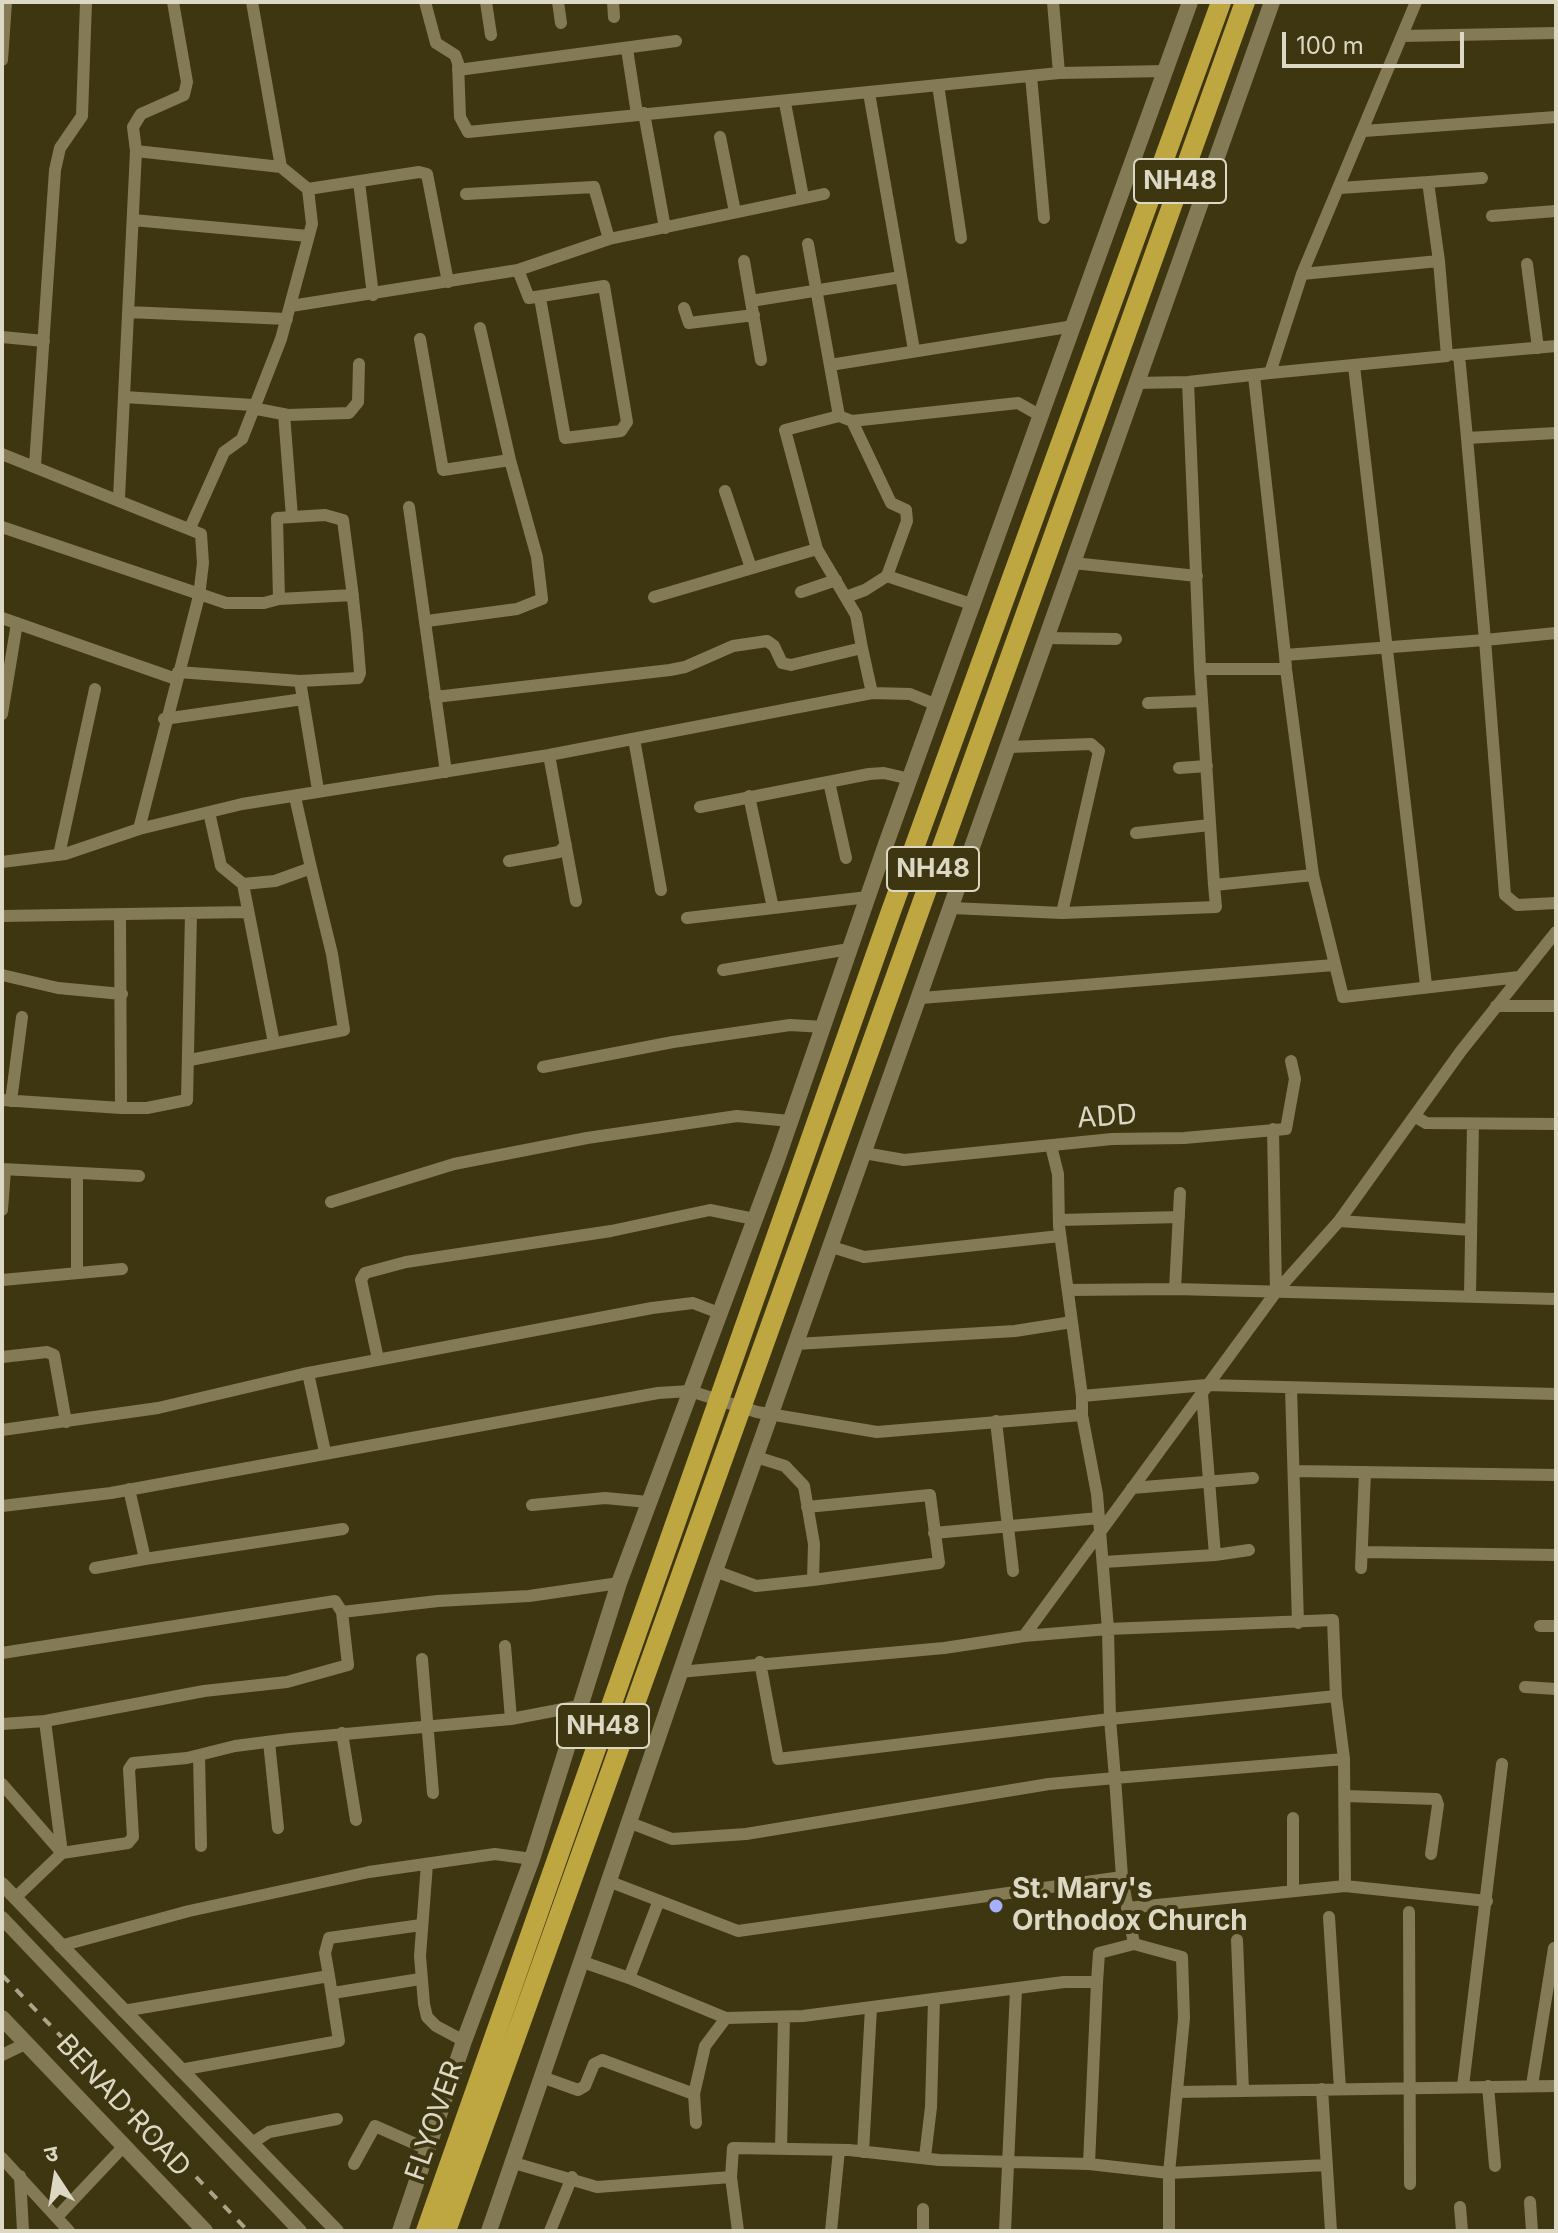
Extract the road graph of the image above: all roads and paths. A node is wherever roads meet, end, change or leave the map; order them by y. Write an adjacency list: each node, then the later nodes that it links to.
1 (6, 2): 22 (street)
2 (86, 2): 74 (street)
3 (173, 2): 34 (street)
4 (252, 2): 35 (street)
5 (425, 2): 23 (street)
6 (486, 2): 18 (street)
7 (558, 2): 16 (street)
8 (613, 2): 15 (street)
9 (1053, 2): 25 (street)
10 (1190, 2): 24 (main road)
11 (1221, 2): 337 (highway, NH48)
12 (1245, 2): 337 (highway, NH48)
13 (1272, 2): 86 (main road)
14 (1416, 2): 19 (street)
15 (614, 17)
16 (561, 23)
17 (1556, 33): 19 (street)
18 (491, 35)
19 (1402, 36): 32 (street)
20 (676, 41): 21 (street)
21 (627, 49): 23 (street); 30 (street)
22 (2, 60)
23 (458, 70): 30 (street)
24 (1166, 71): 25 (street); 70 (main road)
25 (1059, 73): 26 (street)
26 (1031, 76): 27 (street); 47 (street)
27 (938, 85): 28 (street); 51 (street)
28 (869, 93): 29 (street); 59 (street)
29 (785, 103): 30 (street); 43 (street)
30 (641, 114): 49 (street)
31 (1556, 117): 32 (street)
32 (1364, 131): 39 (street)
33 (720, 137): 45 (street)
34 (136, 151): 35 (street); 48 (street)
35 (281, 167): 40 (street)
36 (1482, 178): 38 (street)
37 (359, 182): 40 (street); 60 (street); 62 (street)
38 (1428, 182): 39 (street); 55 (street)
39 (1340, 188): 58 (street)
40 (308, 189): 50 (street)
41 (466, 194): 52 (street)
42 (824, 194): 43 (street)
43 (803, 197): 45 (street)
44 (1556, 211): 46 (street)
45 (735, 212): 49 (street)
46 (1492, 216)
47 (1044, 218)
48 (133, 220): 50 (street); 67 (street)
49 (665, 228): 52 (street)
50 (308, 236): 65 (street)
51 (961, 238)
52 (609, 239): 57 (street)
53 (808, 244): 61 (street)
54 (744, 261): 64 (street)
55 (1439, 261): 58 (street); 78 (street)
56 (1527, 264): 76 (street)
57 (518, 270): 60 (street); 63 (street)
58 (1302, 274): 83 (street)
59 (901, 277): 61 (street); 77 (street)
60 (448, 282): 62 (street)
61 (816, 291): 64 (street); 81 (street)
62 (373, 295): 65 (street)
63 (540, 298): 63 (street)
64 (751, 301): 68 (street)
65 (291, 306): 69 (street)
66 (684, 308): 68 (street)
67 (128, 312): 69 (street); 87 (street)
68 (754, 315): 79 (street)
69 (287, 319): 88 (street)
70 (1074, 326): 77 (street); 91 (main road)
71 (480, 328): 96 (street)
72 (2, 337): 74 (street)
73 (420, 339): 96 (street)
74 (44, 341): 97 (street)
75 (1556, 346): 76 (street)
76 (1538, 348): 78 (street)
77 (914, 350): 81 (street)
78 (1453, 356): 82 (street); 94 (street)
79 (761, 360)
80 (359, 364): 89 (street)
81 (830, 365): 90 (street)
82 (1354, 366): 83 (street); 125 (street)
83 (1270, 373): 84 (street)
84 (1254, 376): 85 (street); 126 (street)
85 (1188, 382): 86 (street); 108 (street)
86 (1135, 383): 105 (main road)
87 (124, 397): 88 (street); 99 (street)
88 (252, 407): 89 (street); 103 (street)
89 (284, 414): 101 (street)
90 (839, 416): 92 (street); 104 (street)
91 (1041, 416): 92 (street); 116 (main road)
92 (852, 421): 107 (street)
93 (1556, 433): 94 (street)
94 (1467, 438): 123 (street)
95 (2, 454): 97 (street)
96 (510, 460): 118 (street)
97 (35, 465): 99 (street)
98 (725, 491): 106 (street)
99 (119, 498): 103 (street)
100 (409, 507): 118 (street)
101 (292, 517): 111 (street); 115 (street)
102 (2, 527): 112 (street)
103 (190, 528): 112 (street)
104 (817, 549): 106 (street); 109 (street)
105 (1073, 563): 108 (street); 121 (main road)
106 (751, 568): 113 (street)
107 (887, 576): 114 (street); 116 (street)
108 (1197, 576): 127 (street)
109 (836, 580): 110 (street); 114 (street)
110 (801, 592)
111 (353, 595): 115 (street); 130 (street)
112 (199, 596): 115 (street); 129 (street)
113 (654, 597)
114 (846, 597): 124 (street)
115 (279, 599)
116 (974, 605): 137 (main road)
117 (2, 618): 119 (street)
118 (427, 621): 133 (street)
119 (17, 623): 129 (street); 138 (street)
120 (1556, 633): 123 (street)
121 (1046, 638): 122 (street); 141 (main road)
122 (1116, 639)
123 (1485, 640): 125 (street); 168 (street)
124 (862, 648): 132 (street); 133 (street)
125 (1386, 649): 126 (street); 183 (street)
126 (1285, 655): 128 (street)
127 (1200, 669): 128 (street); 135 (street)
128 (1286, 669): 162 (street)
129 (177, 676): 130 (street); 139 (street)
130 (300, 681): 134 (street)
131 (95, 689): 157 (street)
132 (872, 693): 137 (street); 140 (street)
133 (435, 697): 145 (street)
134 (303, 699): 139 (street); 148 (street)
135 (1202, 701): 136 (street); 143 (street)
136 (1148, 703)
137 (937, 705): 146 (main road)
138 (2, 714)
139 (164, 719): 154 (street)
140 (634, 739): 142 (street); 165 (street)
141 (1009, 747): 170 (main road); 173 (street)
142 (549, 755): 145 (street); 156 (street)
143 (1207, 766): 144 (street); 153 (street)
144 (1179, 768)
145 (446, 772): 148 (street)
146 (910, 779): 147 (street); 166 (main road)
147 (829, 782): 149 (street); 158 (street)
148 (318, 790): 150 (street)
149 (749, 796): 151 (street); 169 (street)
150 (295, 797): 152 (street); 161 (street)
151 (700, 807)
152 (209, 812): 154 (street); 163 (street)
153 (1210, 825): 155 (street); 164 (street)
154 (139, 829): 157 (street)
155 (1136, 833)
156 (566, 845): 159 (street); 167 (street)
157 (59, 855): 160 (street)
158 (846, 858)
159 (509, 861)
160 (2, 862)
161 (311, 868): 163 (street); 190 (street)
162 (1313, 875): 164 (street); 179 (street)
163 (243, 884): 171 (street)
164 (1214, 885): 173 (street)
165 (661, 890)
166 (868, 897): 169 (street); 178 (main road)
167 (576, 901)
168 (1556, 903)
169 (773, 908): 176 (street)
170 (952, 908): 173 (street); 185 (main road)
171 (248, 912): 172 (street); 190 (street)
172 (191, 913): 175 (street); 191 (street)
173 (1062, 913)
174 (2, 916): 175 (street)
175 (120, 917): 184 (street)
176 (687, 918)
177 (1556, 932): 182 (street)
178 (849, 949): 180 (street); 189 (main road)
179 (1334, 965): 183 (street); 185 (street)
180 (723, 970)
181 (2, 975): 184 (street)
182 (1519, 977): 183 (street); 186 (street)
183 (1426, 985)
184 (122, 994): 195 (street)
185 (921, 998): 202 (main road)
186 (1496, 1006): 187 (street); 196 (street)
187 (1556, 1006)
188 (22, 1017): 194 (street)
189 (824, 1027): 193 (street); 197 (main road)
190 (274, 1043): 191 (street)
191 (190, 1060): 195 (street)
192 (1291, 1061): 200 (street)
193 (543, 1067)
194 (7, 1101): 195 (street)
195 (121, 1108)
196 (1416, 1117): 198 (street); 212 (street)
197 (790, 1121): 207 (street); 210 (main road)
198 (1473, 1124): 199 (street); 213 (street)
199 (1556, 1124)
200 (1273, 1129): 201 (street, ADD); 221 (street)
201 (1051, 1146): 202 (street, ADD); 211 (street)
202 (864, 1153): 215 (main road)
203 (3, 1170): 204 (street); 208 (street)
204 (77, 1174): 205 (street); 217 (street)
205 (139, 1176)
206 (1180, 1193): 209 (street)
207 (331, 1202)
208 (2, 1210)
209 (1179, 1217): 211 (street); 219 (street)
210 (754, 1219): 224 (main road); 228 (street)
211 (1059, 1220): 214 (street)
212 (1339, 1221): 213 (street); 221 (street)
213 (1471, 1230): 222 (street)
214 (1060, 1236): 215 (street); 220 (street)
215 (832, 1247): 226 (main road)
216 (122, 1269): 217 (street)
217 (77, 1272): 218 (street)
218 (2, 1280)
219 (1175, 1289): 220 (street); 221 (street)
220 (1068, 1290): 225 (street)
221 (1276, 1292): 222 (street); 231 (street)
222 (1470, 1295): 223 (street)
223 (1556, 1299)
224 (719, 1313): 228 (street); 232 (main road)
225 (1072, 1322): 226 (street); 234 (street)
226 (796, 1344): 235 (main road)
227 (2, 1357): 238 (street)
228 (378, 1359): 229 (street)
229 (308, 1373): 238 (street); 240 (street)
230 (1291, 1388): 231 (street); 233 (street); 242 (street)
231 (1204, 1390): 234 (street); 246 (street); 247 (street)
232 (690, 1391): 235 (street); 240 (street); 249 (main road)
233 (1556, 1394)
234 (1082, 1396): 236 (street)
235 (771, 1414): 237 (street); 241 (main road)
236 (1082, 1415): 237 (street); 253 (street)
237 (996, 1421): 254 (street)
238 (66, 1422): 239 (street)
239 (2, 1430)
240 (325, 1452): 248 (street)
241 (756, 1457): 252 (street); 265 (main road)
242 (1294, 1471): 243 (street); 270 (street)
243 (1365, 1472): 244 (street); 258 (street)
244 (1556, 1475)
245 (1253, 1478): 246 (street)
246 (1207, 1482): 247 (street); 259 (street)
247 (1132, 1488): 253 (street)
248 (129, 1489): 251 (street); 261 (street)
249 (648, 1502): 250 (street); 268 (main road)
250 (532, 1505)
251 (2, 1506)
252 (807, 1507): 256 (street); 267 (street)
253 (1100, 1523): 254 (street); 262 (street); 274 (street)
254 (1007, 1524): 256 (street); 266 (street)
255 (343, 1529): 261 (street)
256 (934, 1533): 267 (street)
257 (1249, 1550): 259 (street)
258 (1362, 1552): 260 (street); 264 (street)
259 (1215, 1555): 262 (street)
260 (1556, 1555)
261 (145, 1559): 263 (street)
262 (1104, 1562): 273 (street)
263 (95, 1568)
264 (1361, 1568)
265 (715, 1571): 267 (street); 279 (main road)
266 (1013, 1571)
267 (813, 1580)
268 (619, 1583): 269 (street); 283 (main road)
269 (342, 1612): 276 (street); 286 (street)
270 (1298, 1623): 273 (street); 282 (street)
271 (1540, 1626): 272 (street)
272 (1556, 1626)
273 (1108, 1629): 274 (street); 285 (street)
274 (1024, 1636): 278 (street)
275 (505, 1646): 284 (street)
276 (2, 1653)
277 (422, 1659): 287 (street)
278 (760, 1662): 279 (street); 285 (street)
279 (679, 1672): 300 (main road)
280 (1525, 1687): 281 (street)
281 (1556, 1689)
282 (1336, 1696): 285 (street); 292 (street)
283 (579, 1706): 284 (street); 305 (main road)
284 (511, 1719): 287 (street)
285 (1110, 1719): 294 (street)
286 (45, 1721): 288 (street); 303 (street)
287 (429, 1723): 289 (street); 296 (street)
288 (2, 1724)
289 (342, 1733): 290 (street); 299 (street)
290 (269, 1742): 291 (street); 301 (street)
291 (199, 1756): 302 (street); 303 (street)
292 (1344, 1759): 294 (street); 297 (street)
293 (1502, 1764): 313 (street)
294 (1115, 1778): 300 (street); 307 (street)
295 (2, 1784): 303 (street)
296 (433, 1793)
297 (1345, 1796): 304 (street); 310 (street)
298 (1293, 1818): 311 (street)
299 (356, 1820)
300 (628, 1822): 308 (main road)
301 (278, 1828)
302 (201, 1846)
303 (62, 1853): 312 (street)
304 (1431, 1854)
305 (532, 1859): 306 (street); 338 (main road)
306 (427, 1864): 319 (street); 322 (street)
307 (1122, 1877): 314 (street); 315 (street)
308 (608, 1881): 314 (street); 324 (main road)
309 (2, 1884): 312 (street)
310 (1345, 1886): 311 (street); 313 (street)
311 (1293, 1890): 315 (street)
312 (15, 1898): 322 (street)
313 (1487, 1901): 344 (street)
314 (658, 1903): 326 (street)
315 (1127, 1908): 321 (street)
316 (1409, 1912): 347 (street)
317 (1329, 1917): 349 (street)
318 (2, 1918): 381 (street)
319 (421, 1925): 325 (street); 327 (street)
320 (1237, 1940): 350 (street)
321 (1134, 1944): 328 (street); 351 (street)
322 (60, 1946): 333 (street)
323 (1554, 1948): 343 (street)
324 (580, 1961): 326 (street); 342 (main road)
325 (329, 1976): 330 (street); 333 (street)
326 (629, 1978): 336 (street)
327 (420, 1979): 330 (street); 338 (street)
328 (1097, 1982): 329 (street); 366 (street)
329 (1016, 1989): 331 (street); 363 (street)
330 (333, 1993): 341 (street)
331 (934, 1999): 332 (street); 361 (street)
332 (871, 2008): 334 (street); 360 (street)
333 (123, 2011): 341 (street)
334 (784, 2017): 336 (street); 358 (street)
335 (2, 2018): 339 (main road, BENAD ROAD)
336 (726, 2018): 352 (street)
337 (506, 2033): 384 (highway, FLYOVER / NH48); 385 (highway, FLYOVER / NH48)
338 (464, 2041): 357 (main road)
339 (27, 2043): 340 (street); 356 (main road, BENAD ROAD)
340 (2, 2055)
341 (180, 2070): 355 (street)
342 (542, 2077): 352 (street); 364 (main road)
343 (1532, 2085): 345 (street); 346 (street)
344 (1463, 2086): 345 (street); 347 (street)
345 (1488, 2086): 368 (street)
346 (1556, 2086)
347 (1408, 2087): 349 (street); 373 (street)
348 (1322, 2089): 349 (street); 350 (street); 367 (street)
349 (1340, 2089)
350 (1243, 2091): 351 (street)
351 (1177, 2092): 369 (street)
352 (694, 2094): 354 (street)
353 (337, 2119): 355 (street)
354 (696, 2123)
355 (252, 2143): 382 (street)
356 (124, 2146): 377 (street); 380 (main road, BENAD ROAD)
357 (427, 2149): 365 (street); 383 (main road)
358 (781, 2149): 359 (street); 372 (street)
359 (839, 2150): 360 (street); 389 (street)
360 (863, 2152): 361 (street)
361 (925, 2157): 363 (street)
362 (2, 2158): 370 (street)
363 (1007, 2161): 366 (street); 391 (street)
364 (514, 2163): 371 (street); 386 (main road)
365 (354, 2164)
366 (1089, 2164): 369 (street)
367 (1326, 2165): 369 (street); 393 (street)
368 (1495, 2166)
369 (1169, 2173): 392 (street)
370 (20, 2176): 377 (street); 378 (street)
371 (572, 2177): 372 (street); 387 (street)
372 (731, 2177): 388 (street)
373 (1410, 2184)
374 (1530, 2202): 395 (street)
375 (1460, 2207): 394 (street)
376 (923, 2209): 390 (street)
377 (57, 2217): 379 (street)
378 (23, 2231)
379 (69, 2231)
380 (205, 2231)
381 (300, 2231)
382 (337, 2231)
383 (400, 2231)
384 (426, 2231)
385 (446, 2231)
386 (489, 2231)
387 (550, 2231)
388 (738, 2231)
389 (831, 2231)
390 (923, 2231)
391 (1005, 2231)
392 (1169, 2231)
393 (1331, 2231)
394 (1462, 2231)
395 (1532, 2231)

